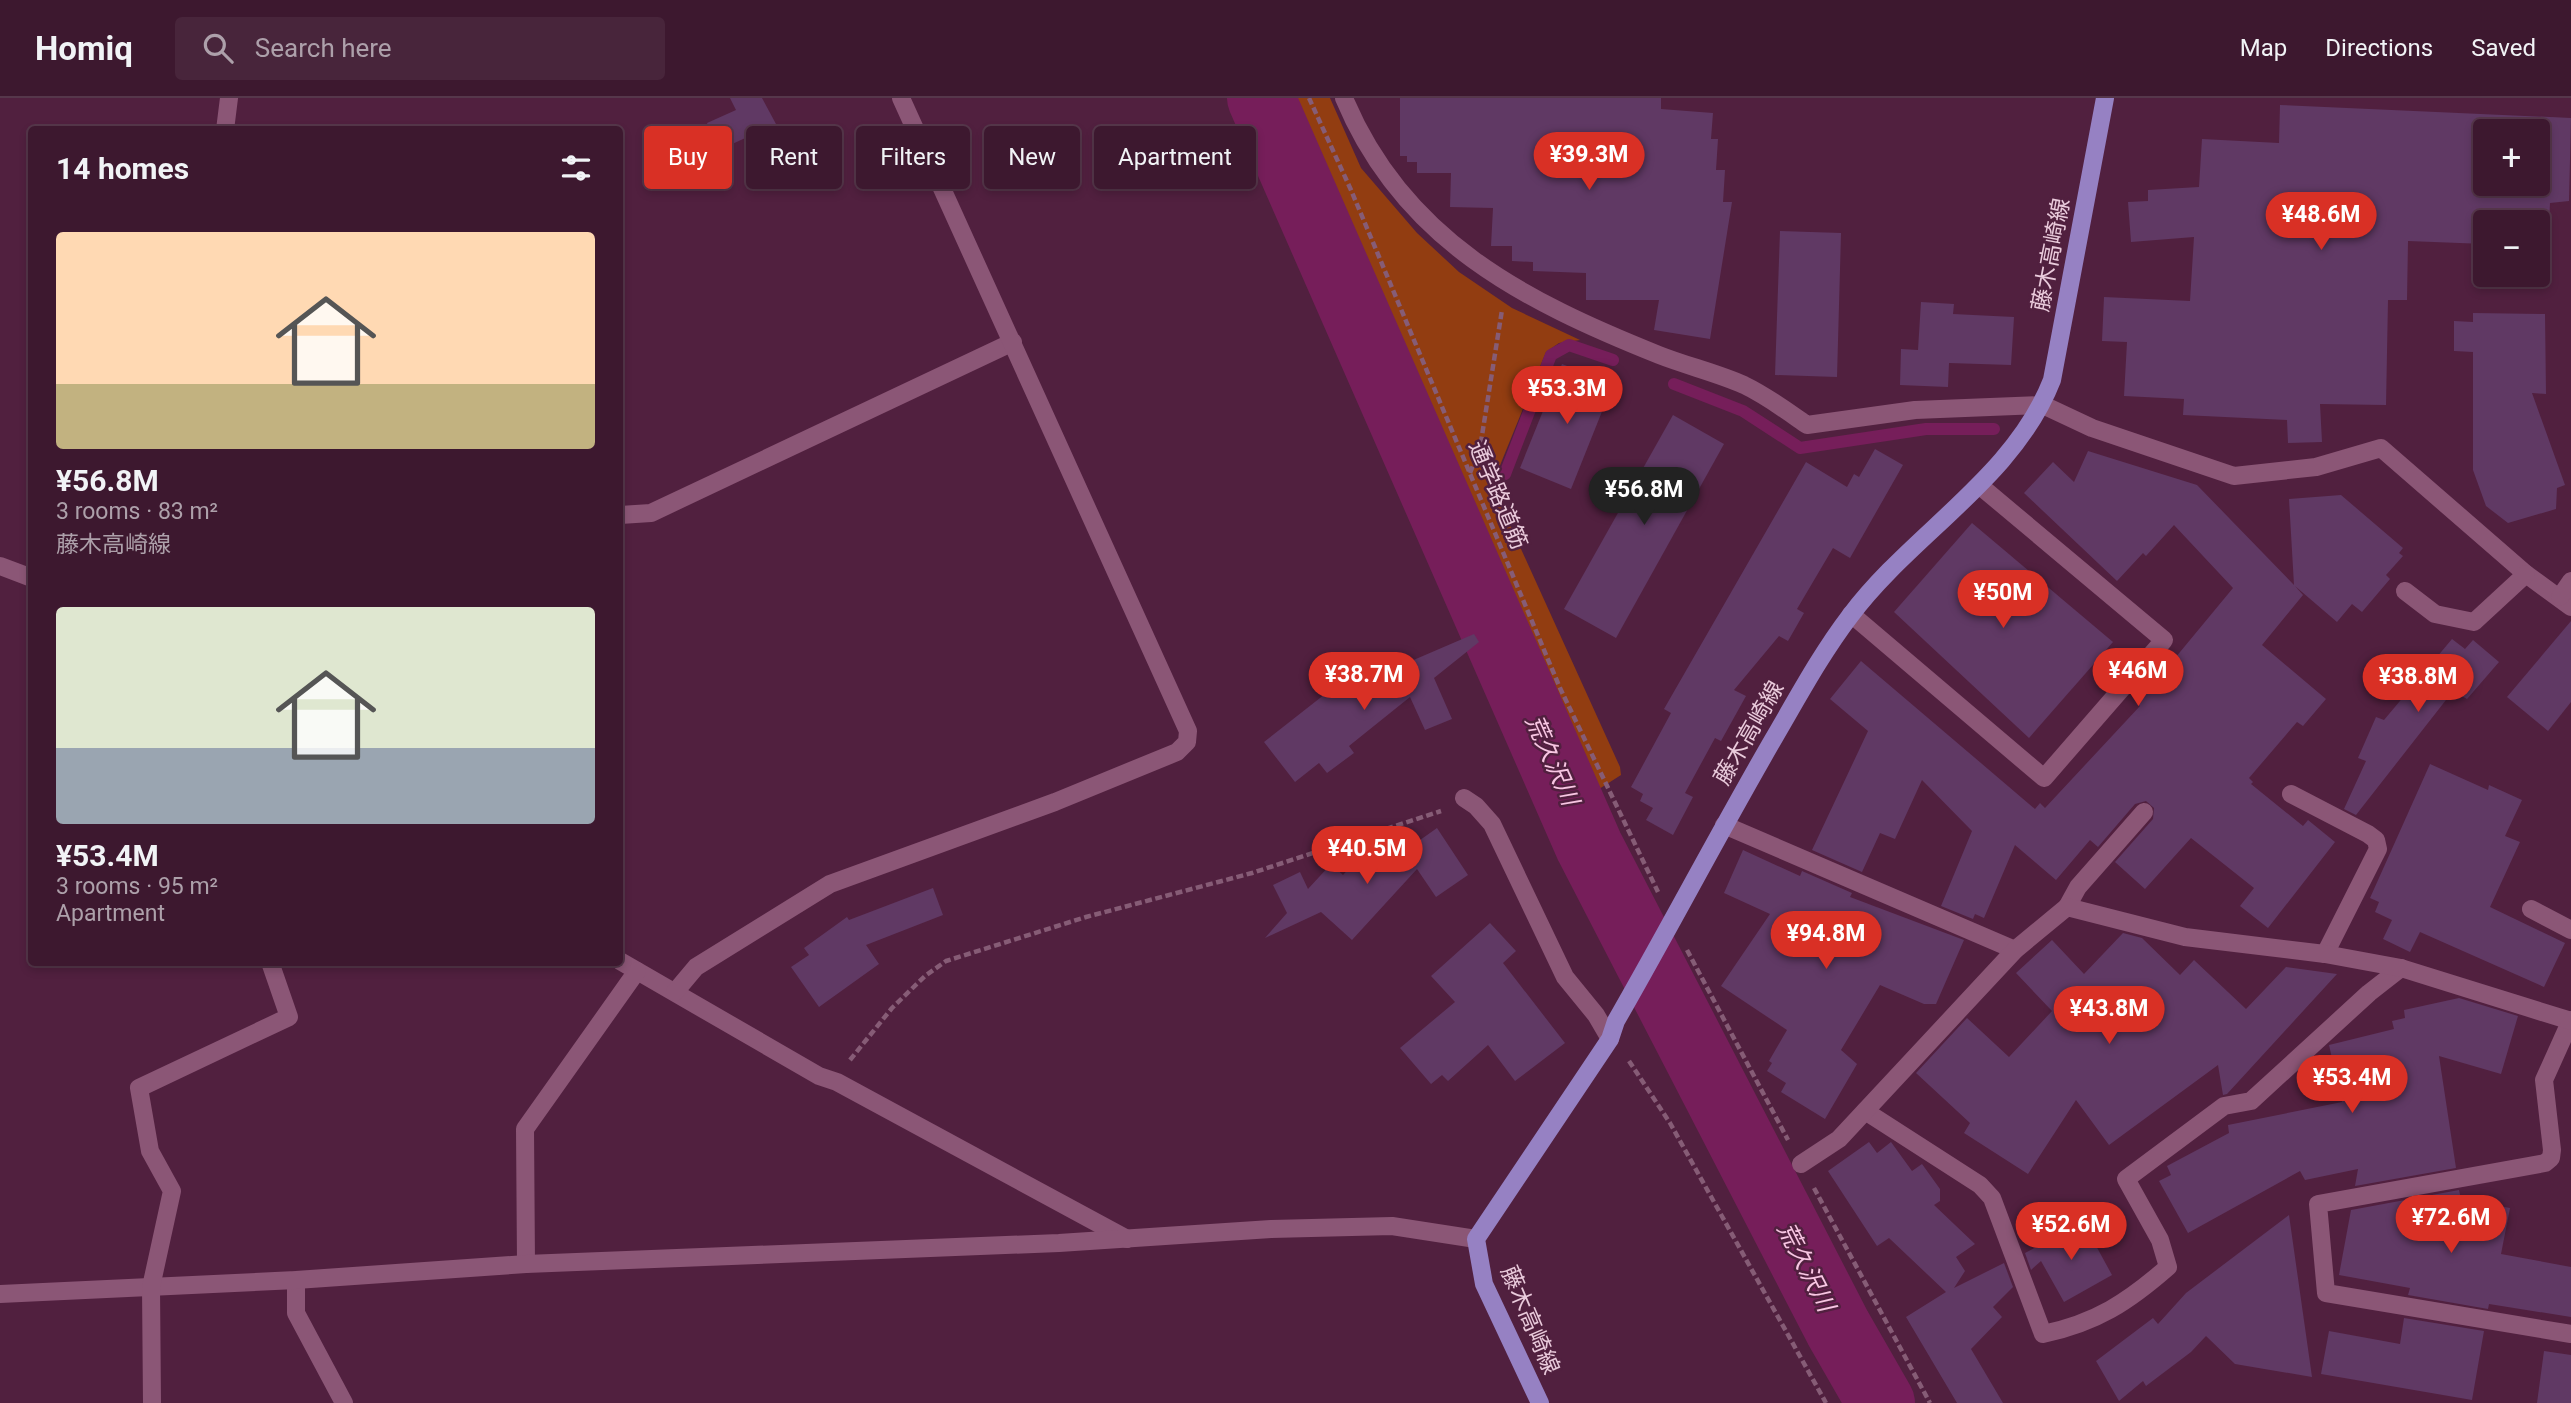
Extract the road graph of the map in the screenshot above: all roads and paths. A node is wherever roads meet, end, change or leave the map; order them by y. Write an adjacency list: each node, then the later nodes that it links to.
1 (229, 98): 6 (street)
2 (901, 98): 8 (street)
3 (1309, 98): 10 (path, 通学路道筋)
4 (1344, 98): 9 (street)
5 (2105, 98): 9 (main road, 藤木高崎線)
6 (226, 126)
7 (1503, 302): 10 (path)
8 (1013, 342): 12 (street); 34 (street)
9 (2043, 405): 11 (main road, 藤木高崎線); 14 (street)
10 (1470, 473): 24 (path, 通学路道筋)
11 (1979, 485): 19 (main road, 藤木高崎線); 19 (street)
12 (623, 515)
13 (0, 566): 15 (street)
14 (2526, 574): 17 (street); 18 (street)
15 (28, 576)
16 (2571, 581): 18 (street)
17 (2405, 591)
18 (2565, 602)
19 (1851, 614): 23 (main road, 藤木高崎線)
20 (2291, 794): 29 (street)
21 (1464, 798): 36 (street); 37 (path)
22 (2144, 812): 25 (street)
23 (1724, 825): 28 (street); 36 (main road, 藤木高崎線)
24 (1663, 903)
25 (2067, 907): 28 (street); 29 (street)
26 (2530, 909): 27 (street)
27 (2571, 930)
28 (2015, 950): 38 (street)
29 (2325, 954): 32 (street)
30 (623, 963): 33 (street)
31 (271, 966): 44 (street)
32 (2401, 968): 35 (street); 38 (street)
33 (637, 971): 34 (street); 42 (street)
34 (675, 992): 37 (street)
35 (2571, 1020): 46 (street)
36 (1611, 1039): 41 (main road, 藤木高崎線); 50 (path)
37 (837, 1082): 40 (street)
38 (1865, 1111): 39 (street)
39 (1801, 1164)
40 (1127, 1239): 41 (street); 42 (street)
41 (1476, 1239): 49 (main road, 藤木高崎線)
42 (526, 1264): 43 (street)
43 (296, 1280): 44 (street); 48 (street)
44 (151, 1287): 45 (street); 47 (street)
45 (0, 1294)
46 (2571, 1334)
47 (152, 1403)
48 (344, 1403)
49 (1540, 1403)
50 (1826, 1403)

